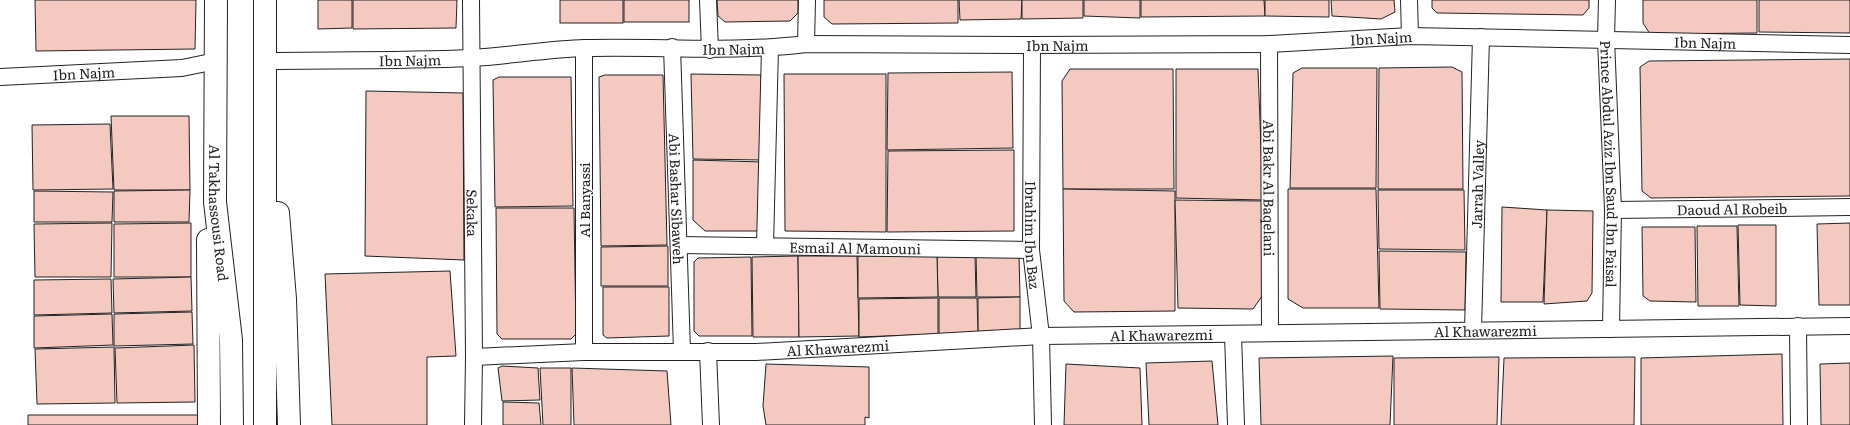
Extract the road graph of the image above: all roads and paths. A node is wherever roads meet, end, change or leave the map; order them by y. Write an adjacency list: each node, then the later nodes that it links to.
1 (216, 0): 20 (main road, Al Takhassousi Road)
2 (265, 0): 21 (main road)
3 (471, 0): 19 (street, Sekaka)
4 (708, 0): 18 (street)
5 (807, 0): 11 (street)
6 (1409, 0): 8 (street)
7 (1607, 0): 10 (street, Prince Abdul Aziz Ibn Saud Ibn Faisal)
8 (1410, 36): 9 (street, Ibn Najm); 12 (street, Ibn Najm)
9 (1481, 37): 10 (street, Ibn Najm); 32 (street, Jarrah Valley)
10 (1606, 39): 14 (street, Ibn Najm); 25 (street, Prince Abdul Aziz Ibn Saud Ibn Faisal)
11 (806, 44): 13 (street, Ibn Najm); 17 (street, Ibn Najm)
12 (1269, 44): 13 (street, Ibn Najm); 33 (street, Abi Bakr Al Baqelani)
13 (1032, 45): 28 (street, Ibrahim Ibn Baz)
14 (1850, 45)
15 (672, 47): 16 (street, Ibn Najm); 18 (street, Ibn Najm); 26 (street, Abi Bashar Sibaweh)
16 (584, 48): 19 (street, Ibn Najm); 38 (street, Al Banyassi)
17 (770, 48): 18 (street, Ibn Najm); 27 (street)
18 (710, 50)
19 (471, 58): 21 (street, Ibn Najm); 39 (street, Sekaka)
20 (216, 61): 22 (street, Ibn Najm); 23 (main road, Al Takhassousi Road)
21 (265, 61): 42 (main road); 43 (main road)
22 (0, 77)
23 (215, 202): 40 (main road); 41 (main road, Al Takhassousi Road)
24 (1850, 207): 25 (street, Daoud Al Robeib)
25 (1613, 210): 31 (street, Prince Abdul Aziz Ibn Saud Ibn Faisal)
26 (679, 244): 27 (street, Esmail Al Mamouni); 36 (street, Abi Bashar Sibaweh)
27 (765, 246): 28 (street, Esmail Al Mamouni)
28 (1031, 250): 35 (street, Ibrahim Ibn Baz)
29 (1798, 326): 30 (street, Al Khawarezmi); 31 (street, Al Khawarezmi); 48 (street)
30 (1850, 326)
31 (1611, 328): 32 (street, Al Khawarezmi)
32 (1473, 330): 33 (street, Al Khawarezmi)
33 (1270, 333): 34 (street, Al Khawarezmi)
34 (1233, 334): 35 (street, Al Khawarezmi); 47 (street)
35 (1041, 336): 37 (street, Al Khawarezmi); 46 (street, Ibrahim Ibn Baz)
36 (682, 351): 37 (street, Al Khawarezmi); 38 (street, Al Khawarezmi)
37 (708, 351): 45 (street)
38 (584, 352): 39 (street, Al Khawarezmi)
39 (474, 356): 44 (street, Sekaka)
40 (209, 425)
41 (232, 425)
42 (265, 425)
43 (289, 425)
44 (473, 425)
45 (711, 425)
46 (1043, 425)
47 (1236, 425)
48 (1799, 425)

